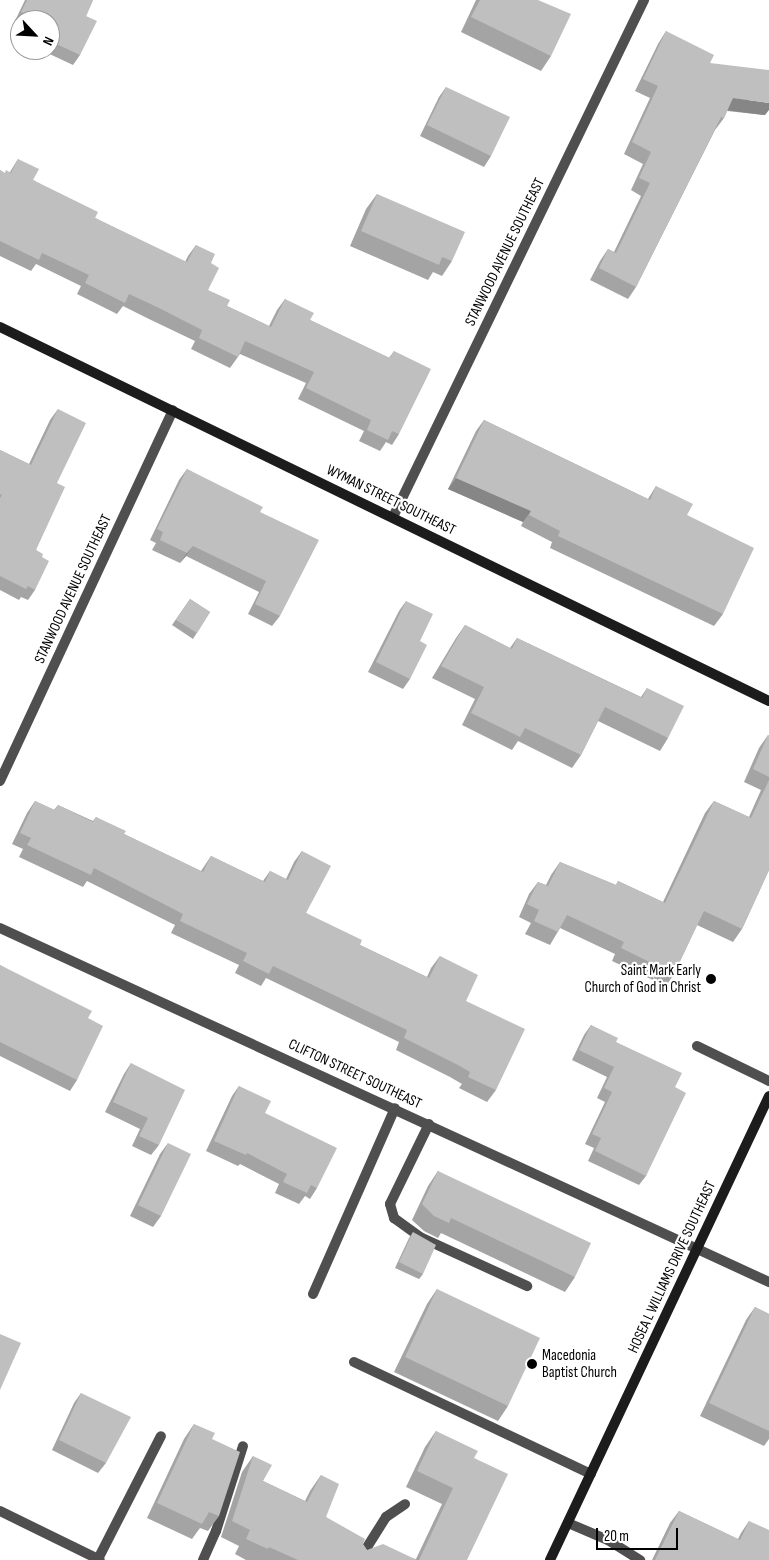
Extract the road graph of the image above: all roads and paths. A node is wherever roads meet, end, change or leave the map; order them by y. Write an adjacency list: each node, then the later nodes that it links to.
1 (644, 0): 4 (street, STANWOOD AVENUE SOUTHEAST)
2 (0, 327): 3 (street, WYMAN STREET SOUTHEAST)
3 (173, 410): 4 (street, WYMAN STREET SOUTHEAST); 6 (street, STANWOOD AVENUE SOUTHEAST)
4 (393, 517): 5 (street, WYMAN STREET SOUTHEAST)
5 (769, 701)
6 (0, 781)
7 (0, 928): 11 (street, CLIFTON STREET SOUTHEAST)
8 (697, 1046): 9 (street)
9 (769, 1081)
10 (769, 1096): 13 (street, HOSEA L WILLIAMS DRIVE SOUTHEAST)
11 (396, 1108): 12 (street, CLIFTON STREET SOUTHEAST); 16 (street)
12 (429, 1124): 13 (street, CLIFTON STREET SOUTHEAST); 15 (street)
13 (698, 1247): 14 (street, CLIFTON STREET SOUTHEAST); 20 (street, HOSEA L WILLIAMS DRIVE SOUTHEAST)
14 (769, 1282)
15 (527, 1286)
16 (313, 1294)
17 (354, 1362): 20 (street)
18 (161, 1436): 24 (street)
19 (243, 1446): 25 (street)
20 (591, 1474): 23 (street, HOSEA L WILLIAMS DRIVE SOUTHEAST)
21 (405, 1504): 26 (street)
22 (0, 1511): 24 (street)
23 (568, 1523): 27 (street, HOSEA L WILLIAMS DRIVE SOUTHEAST); 28 (street)
24 (99, 1559)
25 (202, 1560)
26 (359, 1560)
27 (550, 1560)
28 (640, 1560)

